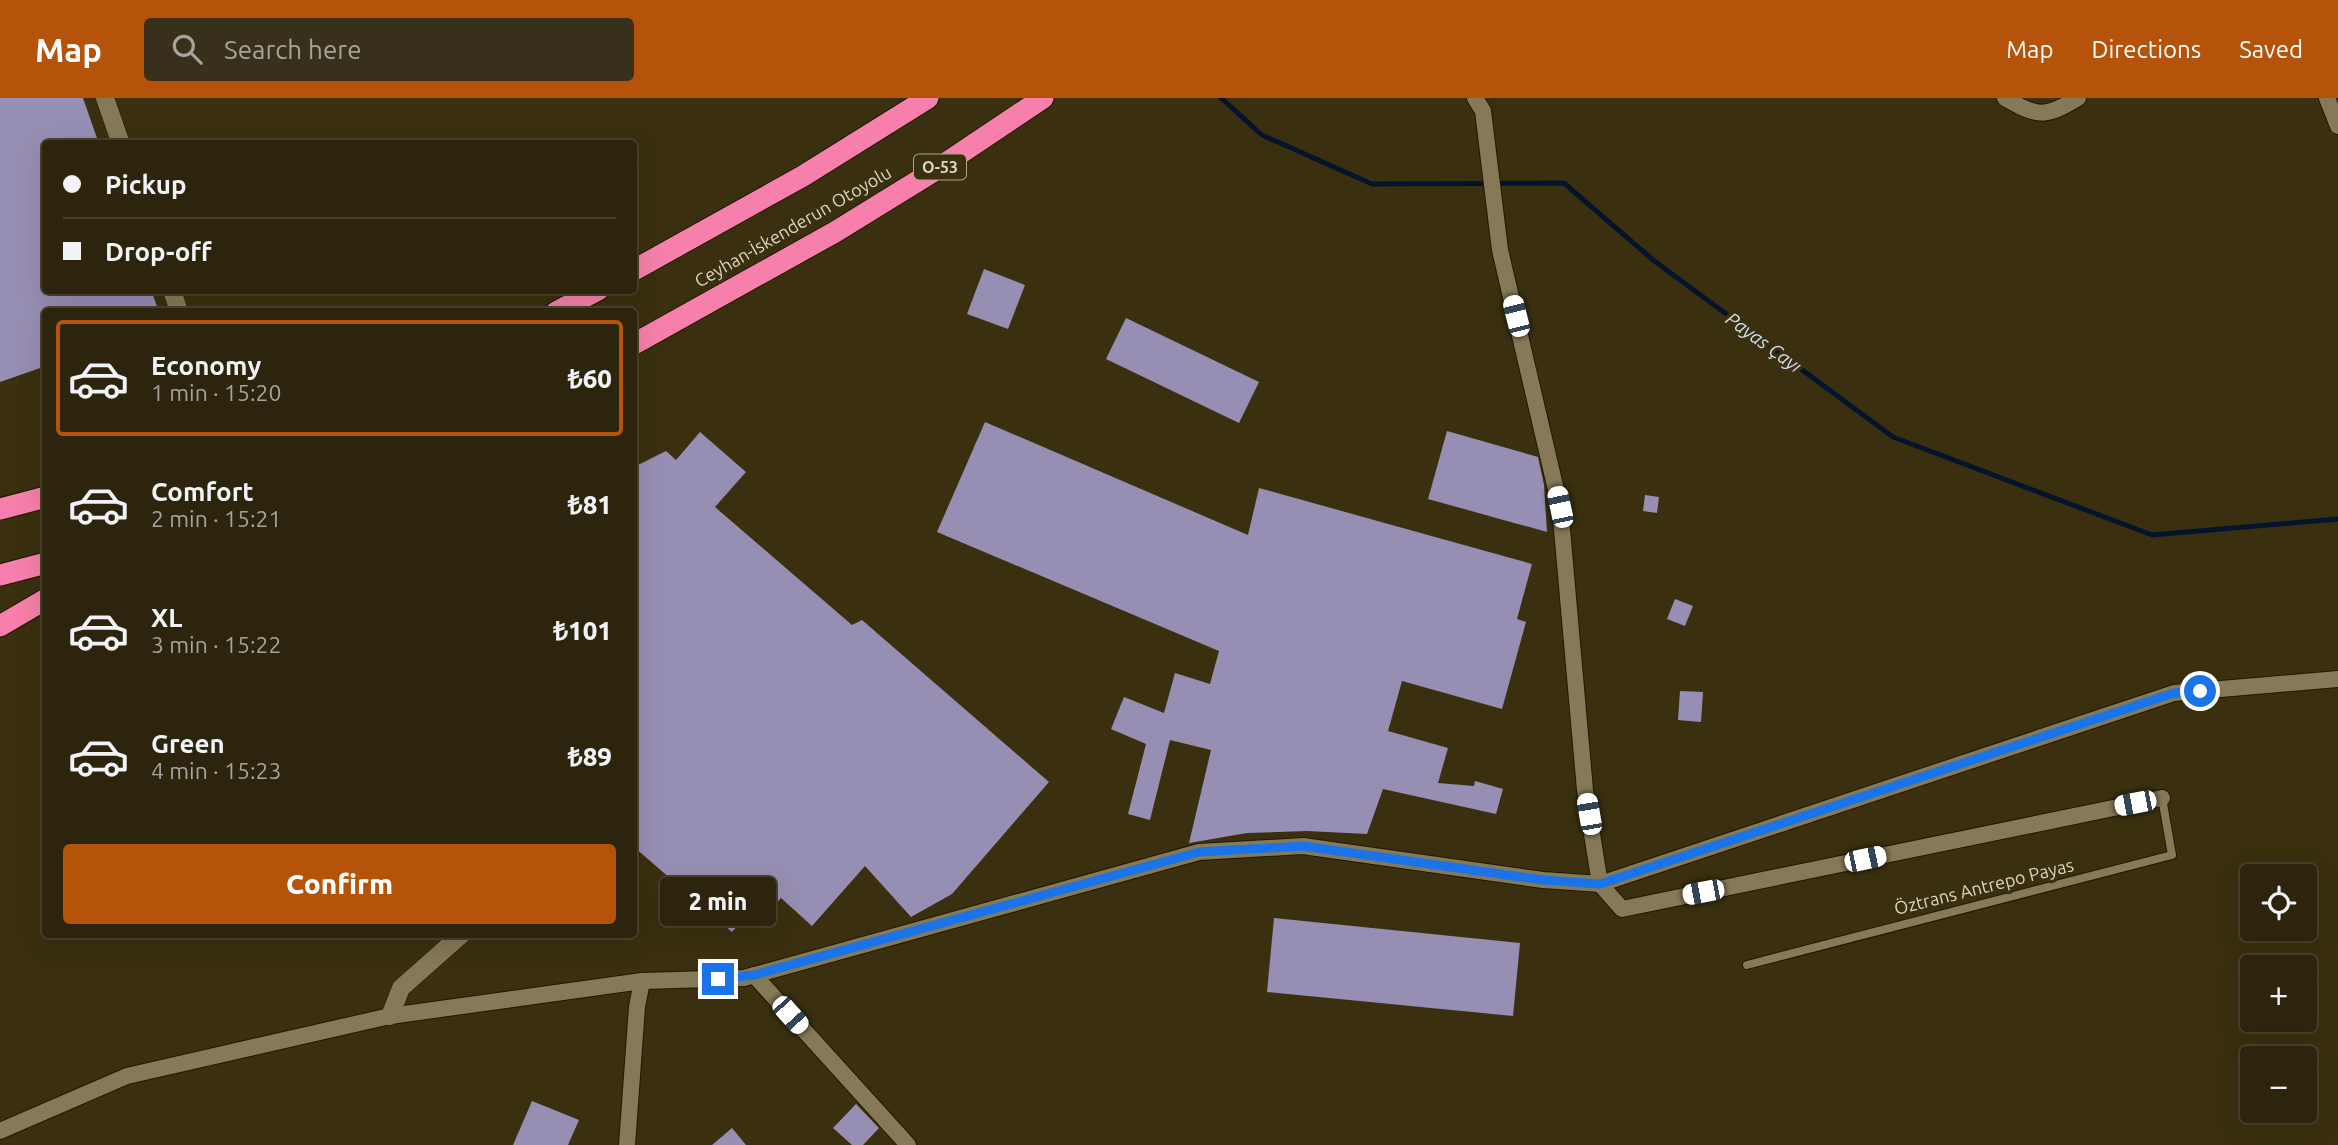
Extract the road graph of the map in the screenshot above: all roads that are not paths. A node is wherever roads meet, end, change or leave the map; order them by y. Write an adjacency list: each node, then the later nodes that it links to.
1 (105, 98): 9 (street)
2 (929, 98): 10 (highway)
3 (1042, 98): 13 (highway, Ceyhan-İskenderun Otoyolu / O-53)
4 (1475, 98): 22 (street)
5 (2005, 98): 6 (street)
6 (2078, 98)
7 (2327, 98): 8 (street)
8 (2338, 126)
9 (120, 140)
10 (637, 268)
11 (589, 294): 12 (highway)
12 (563, 308)
13 (637, 342)
14 (42, 498): 15 (highway)
15 (0, 509)
16 (42, 564): 17 (highway)
17 (0, 575)
18 (42, 601): 19 (highway)
19 (0, 626)
20 (2338, 678): 22 (street)
21 (2162, 798): 22 (street); 24 (lane, Öztrans Antrepo Payas)
22 (1600, 884): 25 (street)
23 (457, 938): 27 (street)
24 (1747, 964)
25 (754, 975): 26 (street); 30 (street)
26 (642, 981): 27 (street); 29 (street)
27 (390, 1016): 28 (street)
28 (0, 1130)
29 (627, 1145)
30 (908, 1145)

